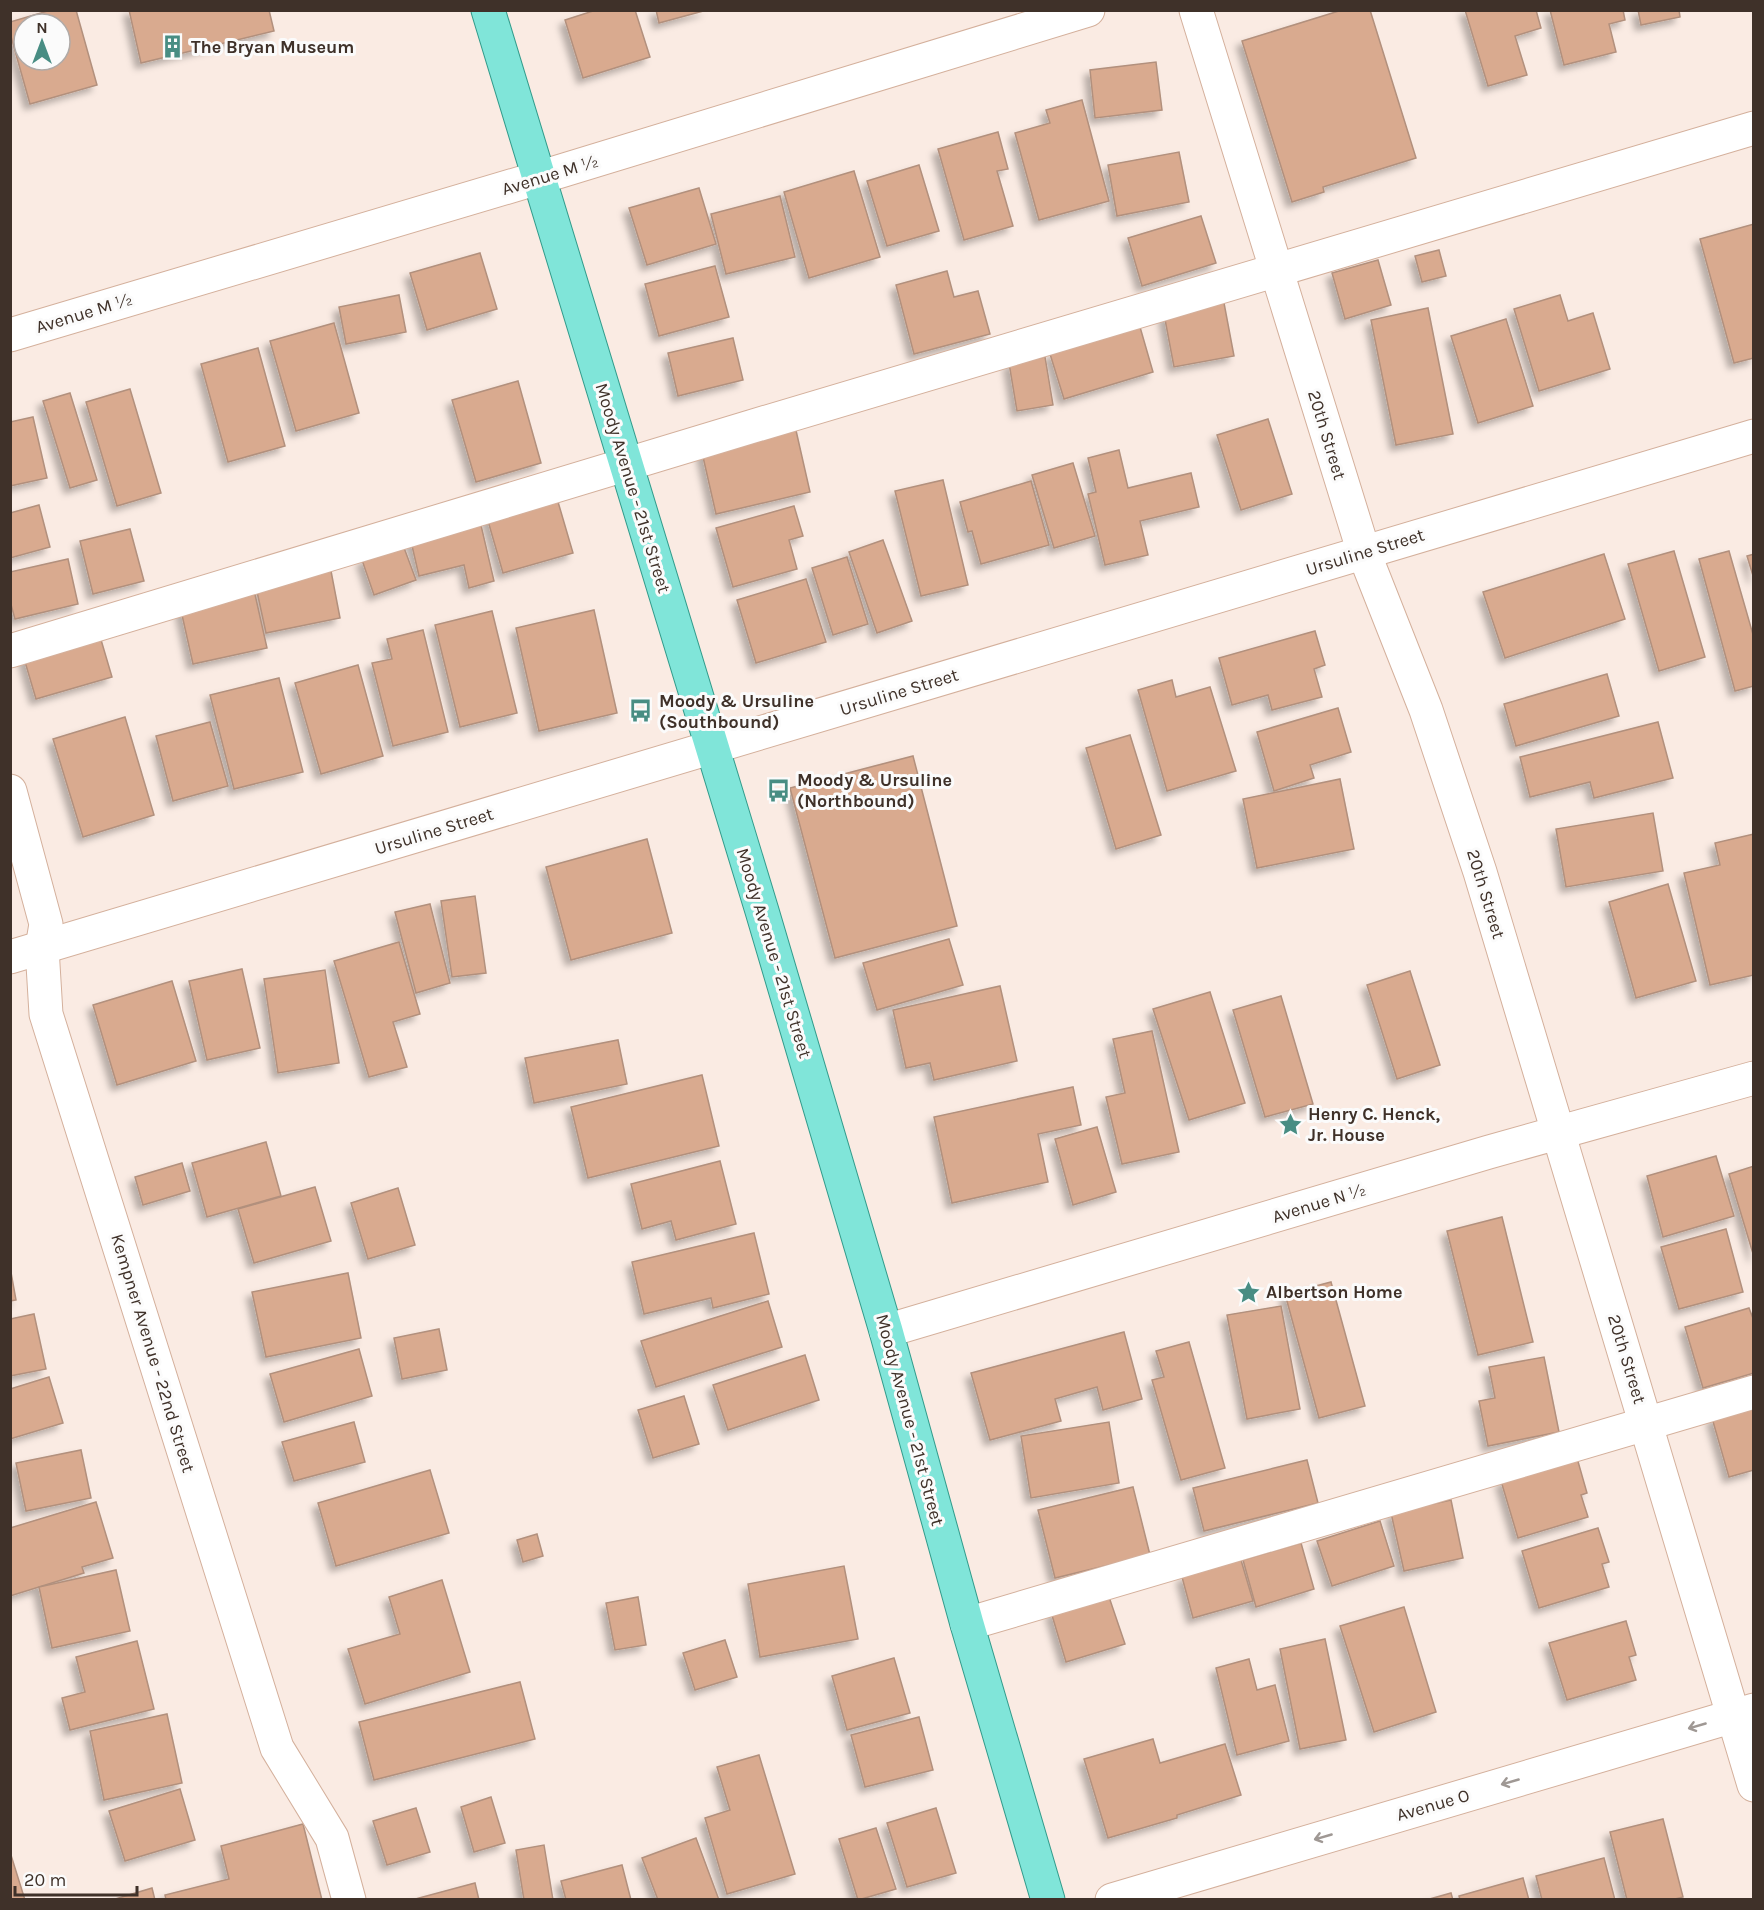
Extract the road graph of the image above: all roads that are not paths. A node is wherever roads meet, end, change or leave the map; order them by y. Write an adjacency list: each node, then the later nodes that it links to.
1 (488, 10): 5 (main road, Moody Avenue - 21st Street)
2 (1088, 10): 5 (street, Avenue M ½)
3 (1196, 10): 6 (street, 20th Street)
4 (1754, 128): 6 (street)
5 (538, 178): 7 (street, Avenue M ½); 9 (main road, Moody Avenue - 21st Street)
6 (1276, 271): 9 (street); 10 (street, 20th Street)
7 (10, 335)
8 (1754, 436): 10 (street, Ursuline Street)
9 (625, 465): 11 (street); 12 (main road, Moody Avenue - 21st Street)
10 (1364, 553): 12 (street, Ursuline Street); 17 (street, 20th Street)
11 (10, 651)
12 (712, 748): 14 (street, Ursuline Street); 18 (main road, Moody Avenue - 21st Street)
13 (10, 791): 14 (street, Kempner Avenue - 22nd Street)
14 (42, 948): 15 (street, Ursuline Street); 24 (street, Kempner Avenue - 22nd Street)
15 (10, 957)
16 (1754, 1078): 17 (street, Avenue N ½)
17 (1558, 1132): 18 (street, Avenue N ½); 20 (street, 20th Street)
18 (886, 1331): 21 (main road, Moody Avenue - 21st Street)
19 (1754, 1392): 20 (street)
20 (1647, 1424): 21 (street); 22 (street, 20th Street)
21 (967, 1624): 25 (main road, Moody Avenue - 21st Street)
22 (1744, 1713): 23 (street, 20th Street); 26 (street, Avenue O, one-way to 26)
23 (1754, 1785)
24 (349, 1899)
25 (1048, 1899)
26 (1112, 1899)

